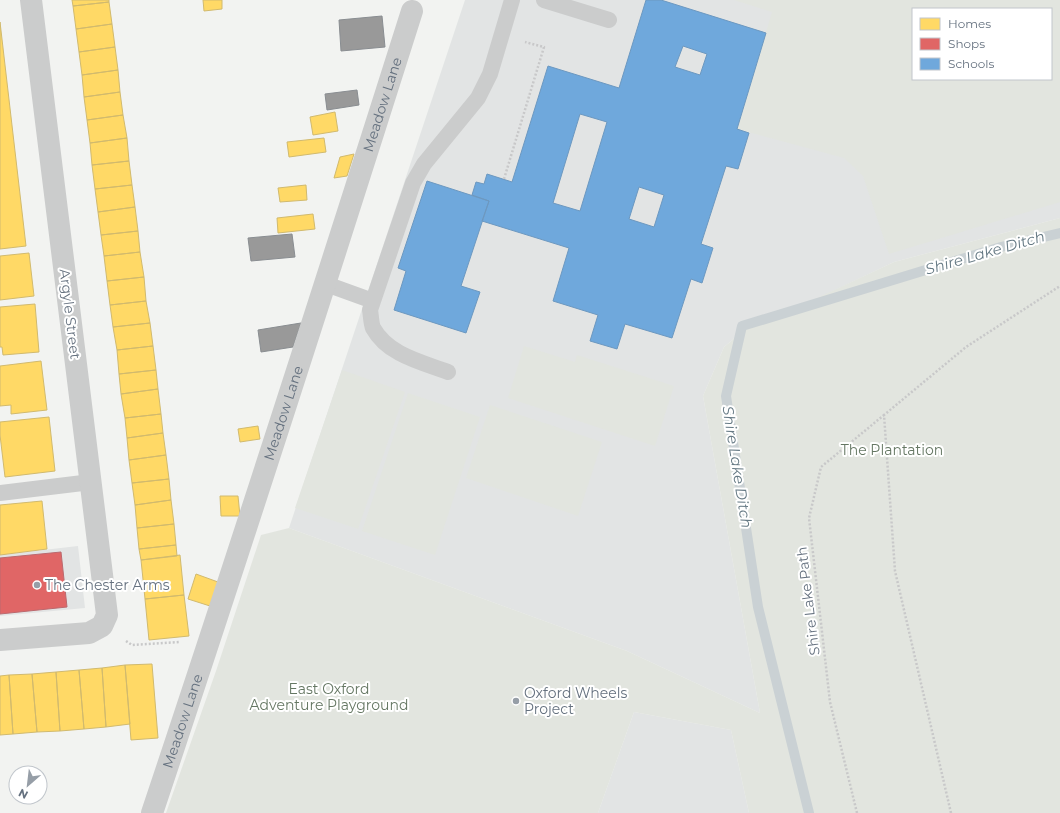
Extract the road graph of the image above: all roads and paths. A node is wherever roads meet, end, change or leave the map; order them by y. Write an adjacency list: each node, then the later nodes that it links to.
1 (31, 0): 13 (street, Argyle Street)
2 (512, 0): 6 (lane)
3 (544, 0): 5 (lane)
4 (412, 11): 8 (street, Meadow Lane)
5 (609, 20)
6 (502, 34): 7 (path); 10 (lane)
7 (504, 179)
8 (326, 284): 10 (lane); 17 (street, Meadow Lane)
9 (1060, 286): 12 (path, Shire Lake Path)
10 (373, 301): 11 (lane)
11 (448, 372)
12 (884, 415): 19 (path, Shire Lake Path); 20 (path)
13 (91, 482): 14 (lane); 15 (street, Argyle Street)
14 (0, 493)
15 (102, 626): 16 (street); 17 (path)
16 (0, 640)
17 (210, 640): 18 (street, Meadow Lane)
18 (152, 813)
19 (857, 813)
20 (951, 813)

